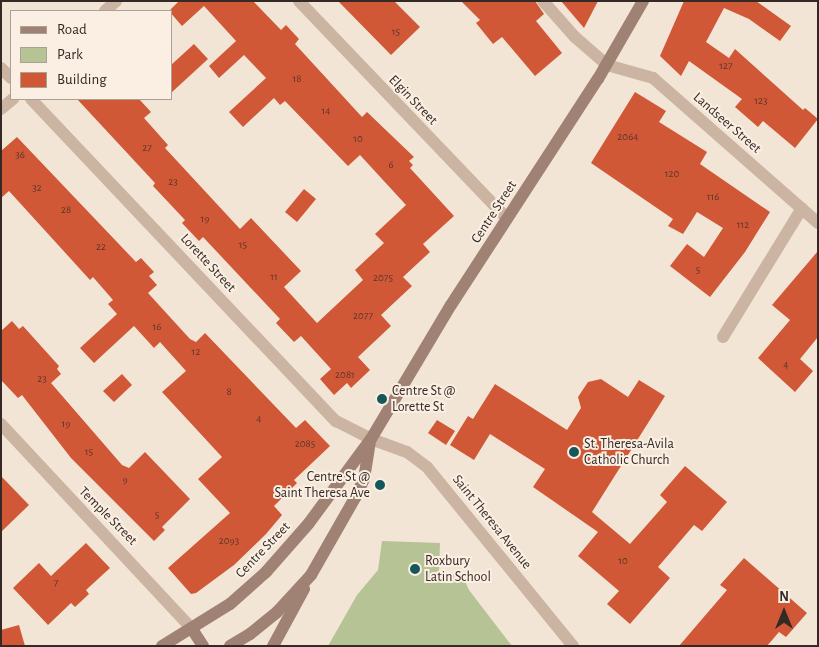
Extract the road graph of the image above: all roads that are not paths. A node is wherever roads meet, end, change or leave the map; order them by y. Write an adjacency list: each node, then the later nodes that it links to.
1 (116, 1): 5 (street)
2 (299, 1): 13 (street, Elgin Street)
3 (543, 1): 6 (street)
4 (643, 1): 6 (main road, Centre Street)
5 (106, 10)
6 (607, 65): 12 (street, Landseer Street); 13 (main road, Centre Street)
7 (1, 68): 8 (street)
8 (10, 77)
9 (12, 100): 11 (street)
10 (31, 100): 17 (street, Lorette Street)
11 (1, 109)
12 (802, 208): 14 (street, Landseer Street); 15 (street)
13 (507, 219): 17 (main road, Centre Street)
14 (818, 223)
15 (723, 337)
16 (1, 424): 19 (street, Temple Street)
17 (371, 439): 18 (main road, Centre Street); 19 (main road, Centre Street); 24 (street, Saint Theresa Avenue)
18 (310, 575): 22 (main road, Centre Street); 23 (main road)
19 (192, 629): 20 (main road, Centre Street); 21 (main road)
20 (162, 646)
21 (203, 646)
22 (230, 646)
23 (273, 646)
24 (573, 646)

